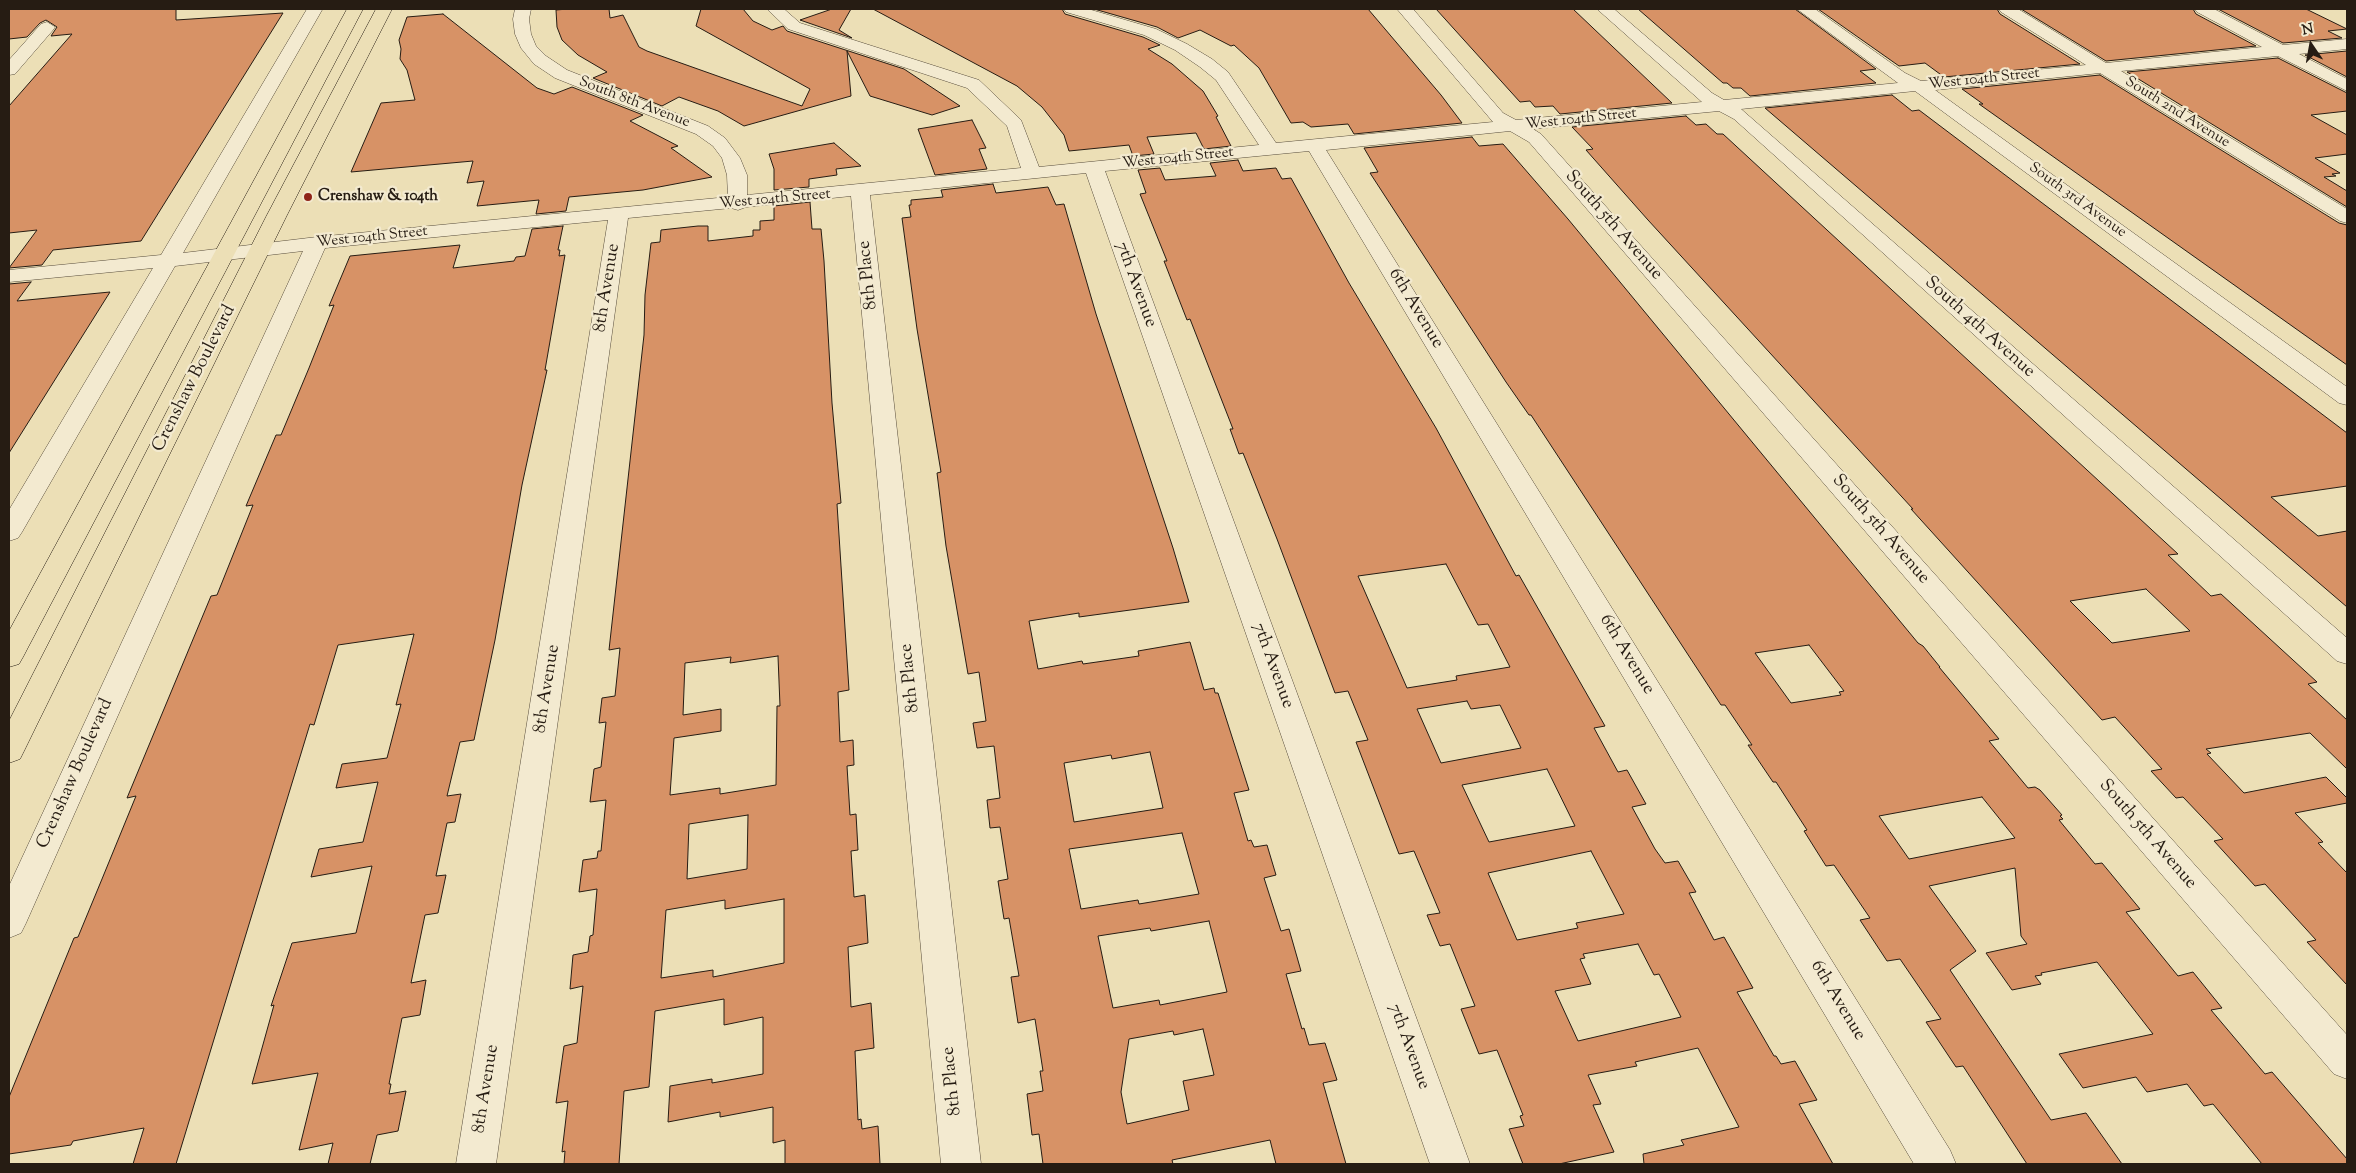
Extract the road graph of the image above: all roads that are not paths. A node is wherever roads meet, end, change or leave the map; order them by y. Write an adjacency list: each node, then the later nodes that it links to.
1 (355, 9): 31 (main road, Crenshaw Boulevard)
2 (384, 9): 30 (main road, Crenshaw Boulevard)
3 (522, 9): 26 (street, South 8th Avenue)
4 (775, 9): 24 (street)
5 (1072, 9): 22 (street)
6 (1405, 9): 20 (street, South 5th Avenue)
7 (1606, 9): 19 (street, South 4th Avenue)
8 (1805, 9): 17 (street, South 3rd Avenue)
9 (2007, 9): 15 (street, South 2nd Avenue)
10 (2203, 9): 14 (street)
11 (314, 10): 32 (street)
12 (46, 27): 16 (street)
13 (2347, 44): 14 (street, West 104th Street)
14 (2282, 51): 15 (street, West 104th Street); 18 (street)
15 (2104, 68): 17 (street, West 104th Street); 28 (street, South 2nd Avenue)
16 (9, 70)
17 (1919, 86): 19 (street, West 104th Street); 34 (street, South 3rd Avenue)
18 (2347, 86)
19 (1723, 106): 20 (street, West 104th Street); 36 (street, South 4th Avenue)
20 (1512, 127): 21 (street, West 104th Street); 40 (street, South 5th Avenue)
21 (1315, 146): 22 (street, West 104th Street); 44 (street, 6th Avenue)
22 (1271, 150): 23 (street, West 104th Street)
23 (1094, 168): 24 (street, West 104th Street); 43 (street, 7th Avenue)
24 (1032, 174): 25 (street, West 104th Street)
25 (860, 192): 26 (street, West 104th Street); 42 (street, 8th Place)
26 (738, 204): 27 (street, West 104th Street)
27 (619, 214): 29 (street, West 104th Street); 41 (street, 8th Avenue)
28 (2347, 217)
29 (317, 243): 30 (street, West 104th Street); 39 (street, Crenshaw Boulevard)
30 (260, 250): 31 (street, West 104th Street); 38 (main road, Crenshaw Boulevard)
31 (222, 255): 32 (street, West 104th Street); 37 (main road, Crenshaw Boulevard)
32 (166, 260): 33 (street, West 104th Street); 35 (street)
33 (9, 276)
34 (2347, 398)
35 (9, 532)
36 (2347, 654)
37 (9, 657)
38 (9, 752)
39 (9, 923)
40 (2347, 1062)
41 (476, 1164)
42 (961, 1164)
43 (1450, 1164)
44 (1936, 1164)

